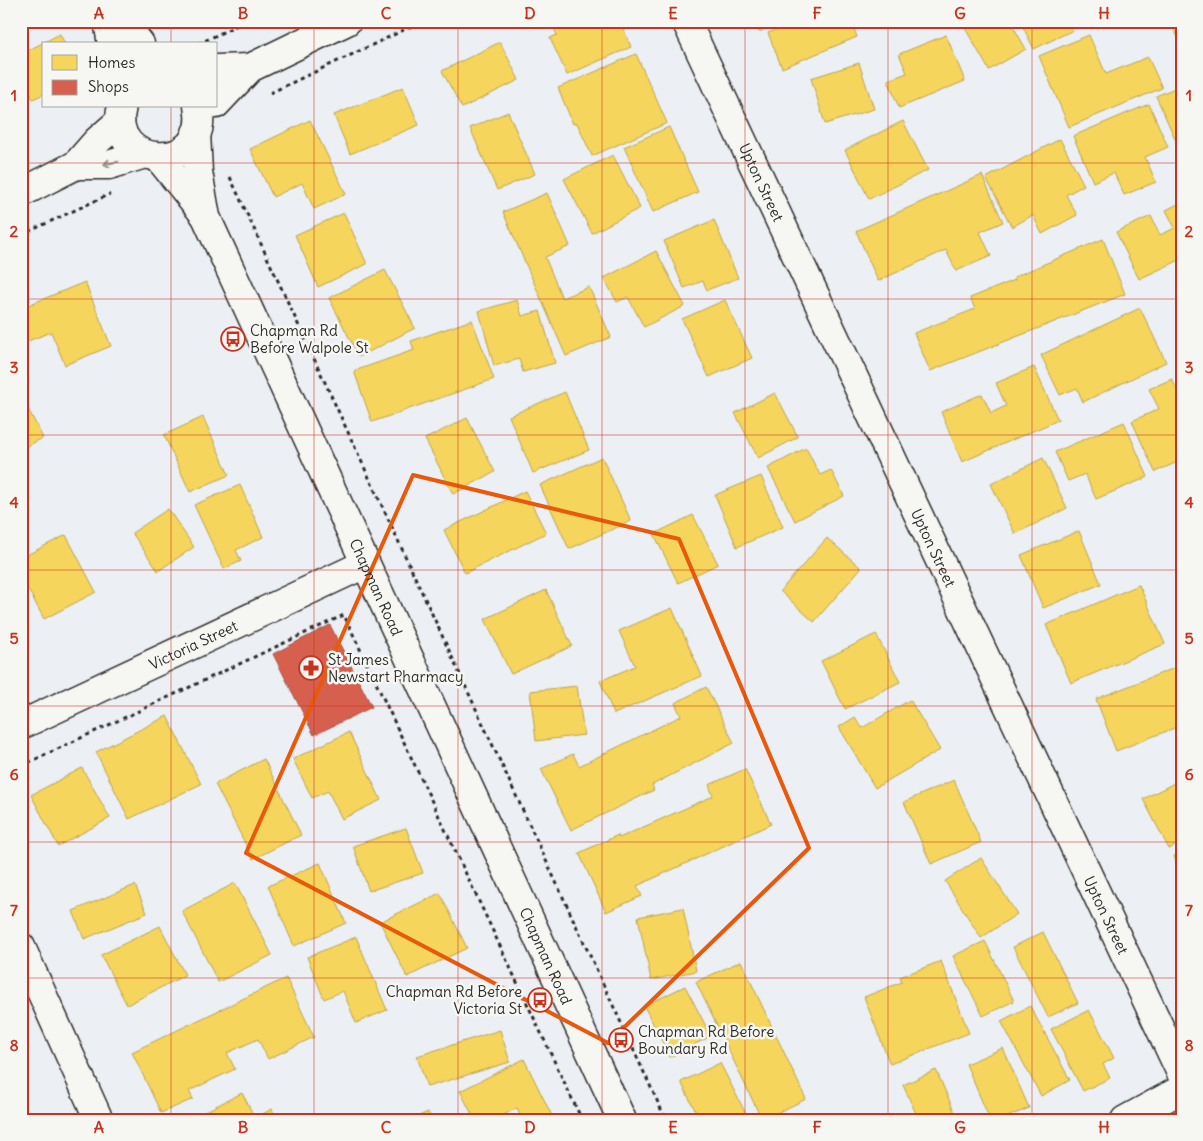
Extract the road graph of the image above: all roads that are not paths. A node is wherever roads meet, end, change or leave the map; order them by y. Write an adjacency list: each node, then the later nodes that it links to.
1 (108, 21): 5 (street)
2 (122, 21): 6 (street)
3 (347, 21): 7 (street)
4 (686, 21): 19 (street, Upton Street)
5 (112, 42)
6 (138, 42)
7 (250, 68): 8 (street); 9 (street)
8 (218, 69)
9 (218, 101)
10 (121, 114): 12 (street, Chapman Road); 13 (street)
11 (205, 114): 12 (street); 15 (street, Chapman Road)
12 (151, 156): 13 (street, one-way to 13); 15 (street, Chapman Road)
13 (76, 165): 14 (street)
14 (21, 192)
15 (206, 217): 16 (street, Chapman Road)
16 (365, 564): 17 (street, Victoria Street); 22 (street, Chapman Road)
17 (21, 725)
18 (21, 947): 21 (street)
19 (1182, 1076)
20 (1182, 1089): 23 (street)
21 (99, 1120)
22 (622, 1120)
23 (1125, 1120)

